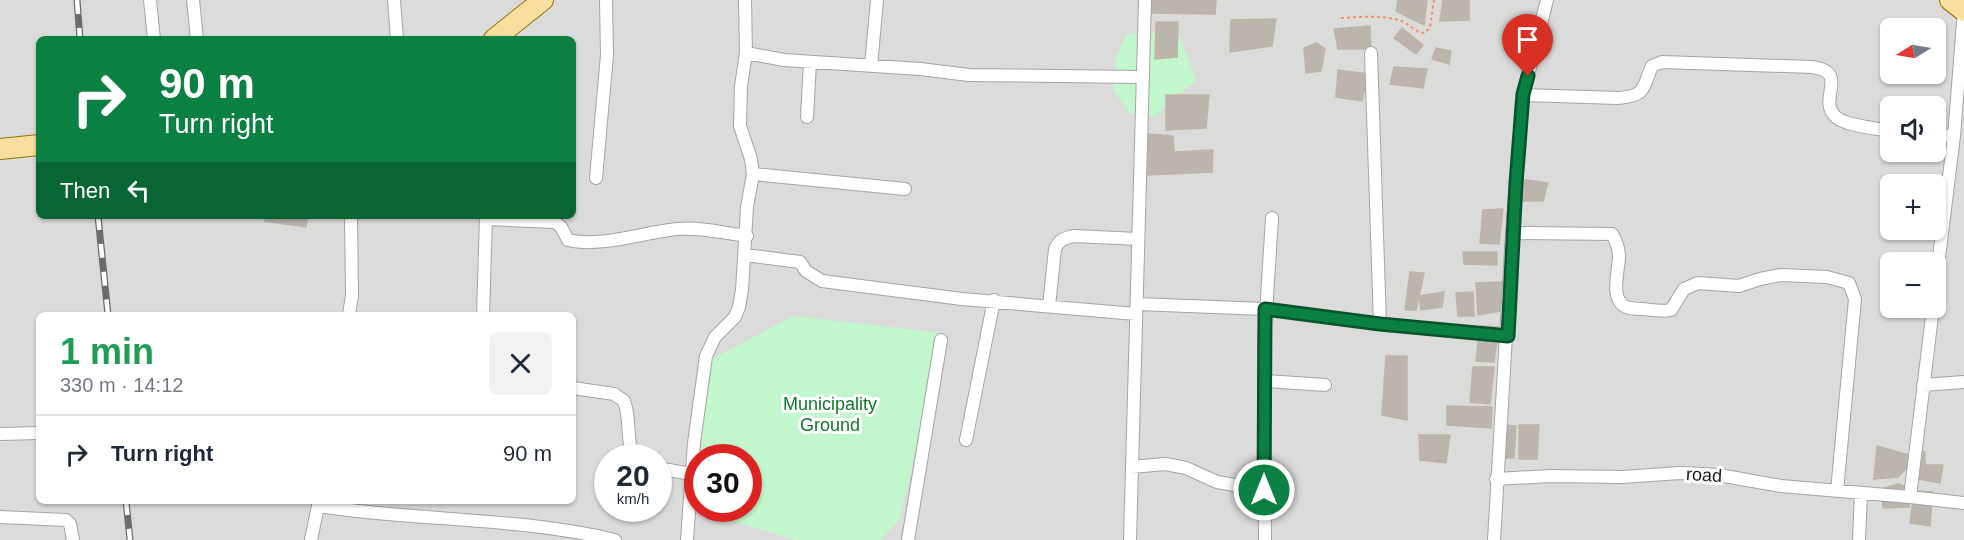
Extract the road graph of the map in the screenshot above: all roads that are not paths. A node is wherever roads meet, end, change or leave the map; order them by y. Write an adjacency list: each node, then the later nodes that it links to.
1 (150, 0): 12 (street)
2 (194, 0): 13 (street)
3 (394, 0): 14 (street)
4 (543, 0): 15 (main road)
5 (606, 0): 29 (street)
6 (745, 0): 17 (street)
7 (877, 0): 19 (street)
8 (1145, 0): 20 (street)
9 (1547, 0): 21 (street)
10 (1950, 0): 11 (main road)
11 (1964, 11): 25 (street)
12 (154, 36)
13 (197, 36)
14 (398, 36)
15 (498, 36)
16 (1371, 53): 47 (street)
17 (746, 54): 18 (street); 28 (street)
18 (810, 62): 19 (street); 22 (street)
19 (871, 66): 20 (street)
20 (1143, 77): 37 (street)
21 (1523, 94): 23 (street); 35 (street)
22 (807, 117)
23 (1880, 129)
24 (1946, 136): 25 (street)
25 (1954, 136): 38 (street)
26 (36, 145): 27 (main road)
27 (0, 149)
28 (753, 174): 30 (street); 36 (street)
29 (596, 177)
30 (904, 189)
31 (1272, 218): 43 (street)
32 (351, 219): 44 (street)
33 (486, 219): 45 (street)
34 (514, 219): 36 (street)
35 (1512, 233): 48 (street); 63 (street)
36 (747, 236): 39 (street)
37 (1138, 239): 41 (street); 42 (street)
38 (1940, 252)
39 (745, 255): 40 (street); 59 (street)
40 (994, 300): 41 (street); 57 (street)
41 (1049, 306): 42 (street)
42 (1136, 309): 43 (street); 60 (street)
43 (1265, 309): 47 (street); 50 (street)
44 (349, 312)
45 (483, 312)
46 (1932, 318): 53 (street)
47 (1380, 324): 48 (street)
48 (1508, 336): 61 (street)
49 (941, 340): 74 (street)
50 (1265, 381): 52 (street); 62 (street)
51 (1964, 382): 53 (street)
52 (1325, 385)
53 (1923, 386): 65 (street)
54 (576, 388): 58 (street)
55 (36, 433): 56 (street)
56 (0, 434)
57 (966, 440)
58 (630, 444)
59 (695, 444)
60 (1132, 466): 62 (street); 75 (street)
61 (1496, 478): 63 (street, road); 77 (street)
62 (1264, 490): 76 (street)
63 (1837, 491): 64 (street, road)
64 (1861, 493): 65 (street, road); 78 (street)
65 (1910, 497): 66 (street, road)
66 (1964, 503)
67 (318, 504): 71 (street); 72 (street)
68 (0, 517): 70 (street)
69 (688, 522): 73 (street)
70 (73, 540)
71 (311, 540)
72 (615, 540)
73 (687, 540)
74 (908, 540)
75 (1130, 540)
76 (1265, 540)
77 (1494, 540)
78 (1859, 540)

